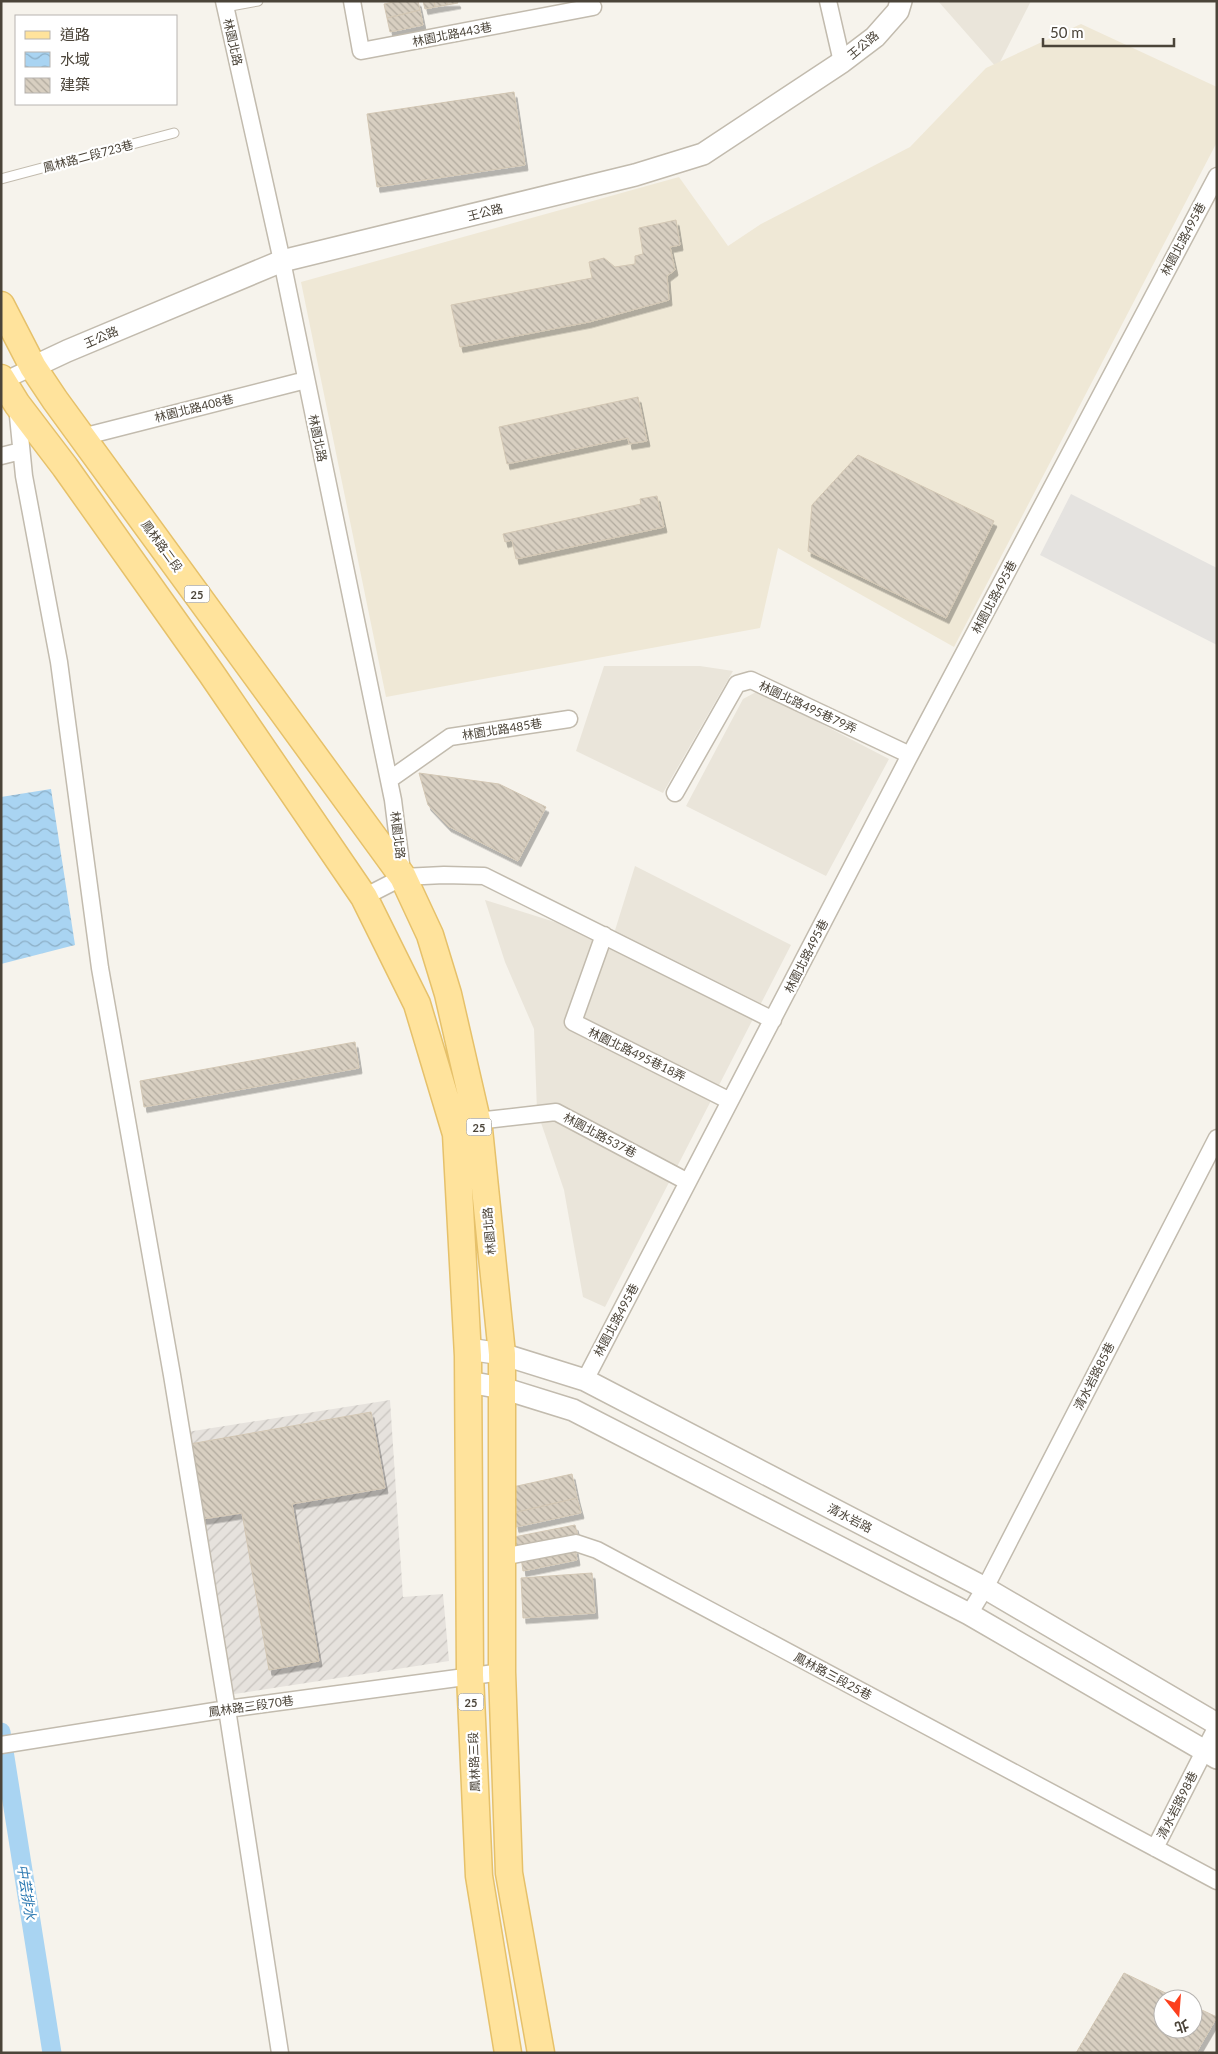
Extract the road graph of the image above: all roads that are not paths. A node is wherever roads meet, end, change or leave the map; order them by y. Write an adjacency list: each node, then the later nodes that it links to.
1 (258, 1): 5 (lane)
2 (352, 1): 6 (street, 林園北路443巷)
3 (828, 1): 7 (street)
4 (901, 1): 7 (street, 王公路)
5 (225, 4): 11 (street, 林園北路)
6 (593, 7)
7 (842, 62): 11 (street, 王公路)
8 (174, 134): 10 (lane, 鳳林路二段723巷)
9 (1217, 176): 21 (street, 林園北路495巷)
10 (1, 179)
11 (282, 261): 13 (street, 王公路); 14 (street, 林園北路)
12 (1, 305): 13 (main road, 鳳林路二段 / 25)
13 (33, 367): 15 (street); 17 (main road, 鳳林路二段 / 25)
14 (306, 380): 17 (street, 林園北路408巷); 22 (street, 林園北路)
15 (2, 381): 16 (main road, 25)
16 (16, 404): 18 (street); 25 (main road, 25)
17 (82, 437): 24 (main road, 鳳林路二段 / 25)
18 (21, 451): 19 (street); 42 (street)
19 (1, 456)
20 (569, 719): 22 (street, 林園北路485巷)
21 (910, 756): 23 (street, 林園北路495巷79弄); 27 (street, 林園北路495巷)
22 (389, 780): 24 (street, 林園北路)
23 (675, 793)
24 (403, 877): 25 (street, 林園北路); 26 (street); 29 (main road, 林園北路 / 25)
25 (364, 897): 32 (main road, 25)
26 (604, 935): 27 (street); 28 (street, 林園北路495巷18弄)
27 (773, 1020): 28 (street, 林園北路495巷)
28 (730, 1101): 31 (street, 林園北路495巷)
29 (478, 1122): 31 (street, 林園北路537巷); 33 (main road, 林園北路 / 25)
30 (1217, 1138): 38 (street, 清水岩路85巷)
31 (688, 1182): 34 (street, 林園北路495巷)
32 (468, 1349): 33 (street, 清水岩路); 35 (main road, 鳳林路三段 / 25)
33 (502, 1354): 34 (street, 清水岩路); 36 (main road, 林園北路 / 25)
34 (585, 1380): 38 (street, 清水岩路)
35 (468, 1382): 36 (street); 41 (main road, 鳳林路三段 / 25)
36 (502, 1388): 37 (main road, 25); 39 (street)
37 (502, 1557): 40 (main road, 25); 46 (street, 鳳林路三段25巷)
38 (985, 1588): 39 (street, 清水岩路85巷); 43 (street, 清水岩路)
39 (969, 1614): 45 (street)
40 (502, 1672): 41 (street, 鳳林路三段70巷); 50 (main road, 25)
41 (470, 1675): 42 (street, 鳳林路三段70巷); 49 (main road, 鳳林路三段 / 25)
42 (227, 1709): 44 (street, 鳳林路三段70巷); 48 (street)
43 (1217, 1725): 45 (street, 清水岩路98巷)
44 (4, 1745)
45 (1210, 1755): 46 (street, 清水岩路98巷)
46 (1155, 1848): 47 (street, 清水岩路98巷)
47 (1217, 1881)
48 (280, 2053)
49 (508, 2053)
50 (541, 2053)

